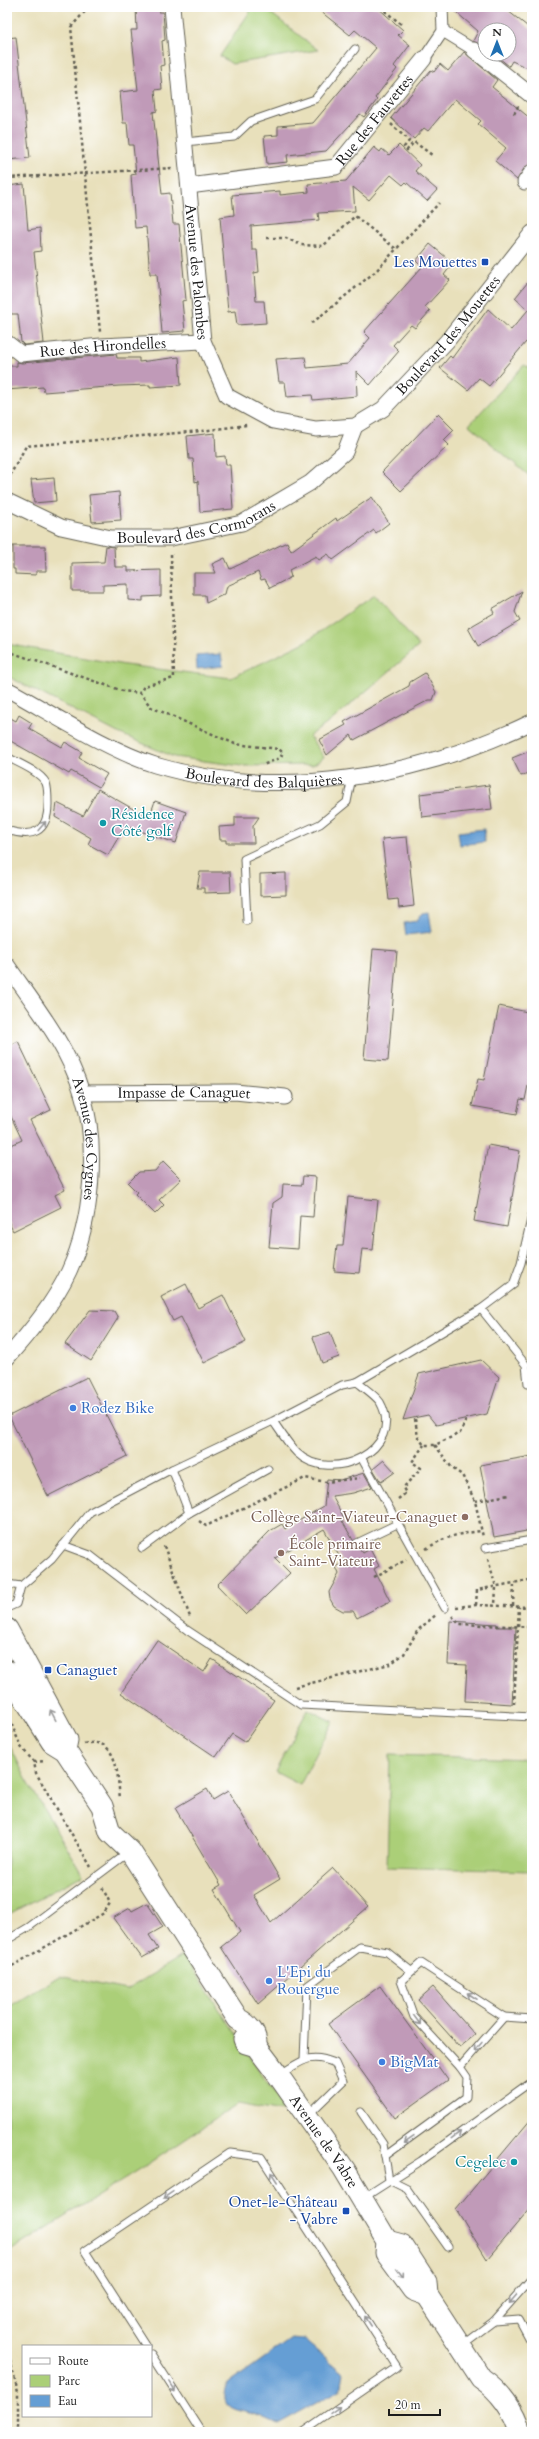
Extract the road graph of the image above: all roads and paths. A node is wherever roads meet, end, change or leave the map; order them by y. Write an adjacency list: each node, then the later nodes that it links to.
1 (89, 7): 17 (path)
2 (172, 7): 14 (street, Avenue des Palombes)
3 (380, 7): 5 (path)
4 (442, 7): 6 (street)
5 (400, 24)
6 (443, 31): 8 (street); 9 (street, Rue des Fauvettes)
7 (355, 48): 14 (lane)
8 (474, 50): 10 (street)
9 (424, 59): 12 (street, Rue des Fauvettes)
10 (532, 96)
11 (515, 110): 13 (path)
12 (379, 113): 15 (path); 19 (street, Rue des Fauvettes)
13 (514, 114)
14 (185, 142): 16 (street, Avenue des Palombes)
15 (432, 155)
16 (188, 167): 17 (path); 19 (street, Avenue des Palombes)
17 (85, 174): 18 (path); 27 (path)
18 (7, 178)
19 (190, 186): 25 (street, Avenue des Palombes)
20 (439, 203): 23 (path)
21 (532, 233): 29 (street, Boulevard des Mouettes)
22 (267, 238): 23 (path)
23 (396, 249): 24 (path)
24 (312, 323)
25 (203, 341): 27 (street, Rue des Hirondelles); 28 (street, Avenue des Palombes)
26 (7, 343): 27 (street, Rue des Hirondelles)
27 (101, 346)
28 (273, 421): 29 (street, Avenue des Palombes); 30 (path)
29 (355, 426): 32 (street, Boulevard des Cormorans)
30 (7, 481)
31 (7, 501): 32 (street, Boulevard des Cormorans)
32 (171, 538): 35 (path)
33 (7, 652): 35 (path)
34 (7, 689): 39 (street, Boulevard des Balquières)
35 (140, 693): 38 (path)
36 (532, 722): 39 (street, Boulevard des Balquières)
37 (7, 757): 40 (lane, one-way to 37)
38 (256, 768)
39 (352, 777): 41 (lane)
40 (7, 830)
41 (247, 921)
42 (7, 965): 43 (street, Avenue des Cygnes)
43 (82, 1093): 44 (street, Impasse de Canaguet); 47 (street, Avenue des Cygnes)
44 (284, 1097)
45 (532, 1215): 46 (lane)
46 (481, 1309): 48 (lane); 49 (lane)
47 (7, 1358)
48 (357, 1382): 52 (lane); 55 (lane)
49 (528, 1384)
50 (415, 1419): 54 (path)
51 (466, 1420): 53 (path)
52 (273, 1421): 55 (lane); 56 (lane)
53 (435, 1444): 54 (path); 60 (path)
54 (424, 1445): 61 (path)
55 (362, 1459): 58 (lane)
56 (172, 1469): 62 (lane); 67 (lane)
57 (268, 1469): 62 (lane)
58 (370, 1473): 61 (lane); 62 (path)
59 (509, 1495): 60 (path)
60 (475, 1501): 69 (path)
61 (386, 1505): 63 (lane)
62 (189, 1513): 64 (lane)
63 (397, 1524): 66 (lane); 81 (lane)
64 (160, 1535): 68 (lane); 85 (path)
65 (532, 1540): 69 (lane)
66 (357, 1543)
67 (63, 1545): 72 (lane); 85 (lane)
68 (142, 1548)
69 (485, 1548): 73 (path)
70 (7, 1584): 72 (lane)
71 (514, 1584): 73 (path); 74 (path); 77 (path)
72 (21, 1586): 80 (lane)
73 (496, 1587): 75 (path); 76 (path)
74 (532, 1590)
75 (476, 1604): 76 (path); 81 (path)
76 (495, 1605): 77 (path)
77 (513, 1606): 78 (path)
78 (519, 1606): 79 (path); 82 (path)
79 (532, 1607)
80 (7, 1608)
81 (445, 1608): 82 (path); 87 (path)
82 (518, 1626): 83 (path); 88 (path)
83 (532, 1627)
84 (7, 1629): 91 (main road, one-way to 84)
85 (187, 1630): 87 (lane)
86 (7, 1671): 91 (main road)
87 (283, 1695): 90 (lane)
88 (514, 1704)
89 (7, 1713): 93 (path)
90 (532, 1717)
91 (64, 1750): 92 (main road, Avenue de Vabre)
92 (130, 1851): 93 (lane); 101 (main road, Avenue de Vabre)
93 (97, 1878): 94 (lane); 95 (path)
94 (7, 1940)
95 (7, 1969)
96 (411, 1971): 97 (lane, one-way to 96); 99 (lane); 100 (lane, one-way to 100)
97 (504, 2018): 98 (lane); 100 (lane, one-way to 100)
98 (532, 2019)
99 (304, 2060): 101 (lane); 104 (lane)
100 (460, 2067): 105 (lane, one-way to 105)
101 (278, 2075): 104 (main road, Avenue de Vabre)
102 (532, 2081): 106 (lane, one-way to 102)
103 (361, 2112): 105 (lane)
104 (307, 2116): 107 (main road, Avenue de Vabre)
105 (385, 2156): 106 (lane)
106 (389, 2180): 107 (lane); 108 (lane)
107 (363, 2199): 113 (main road, Avenue de Vabre)
108 (448, 2247)
109 (532, 2278): 110 (lane, one-way to 110)
110 (494, 2321): 111 (lane); 113 (lane)
111 (532, 2343)
112 (145, 2345): 118 (lane, one-way to 112)
113 (461, 2346): 119 (main road, Avenue de Vabre)
114 (7, 2348): 116 (path)
115 (152, 2356): 117 (lane, one-way to 117)
116 (18, 2432)
117 (201, 2432)
118 (304, 2432)
119 (519, 2432)

